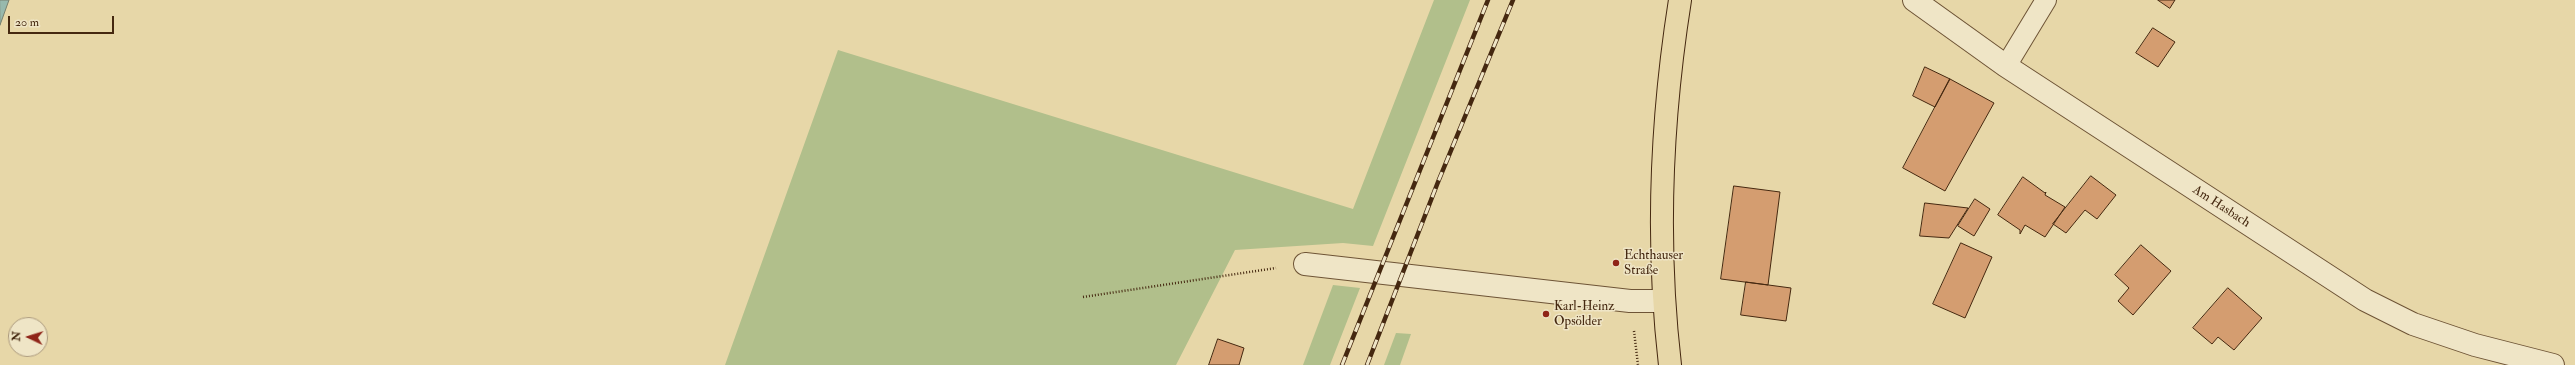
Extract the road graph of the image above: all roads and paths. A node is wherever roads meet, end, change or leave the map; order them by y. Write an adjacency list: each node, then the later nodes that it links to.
1 (1680, 0): 7 (main road)
2 (1914, 0): 4 (street, Am Hasbach)
3 (2046, 0): 4 (lane)
4 (2006, 66): 9 (street, Am Hasbach)
5 (1305, 264): 6 (path); 7 (street)
6 (1083, 297)
7 (1663, 301): 8 (main road)
8 (1670, 365)
9 (2553, 365)

